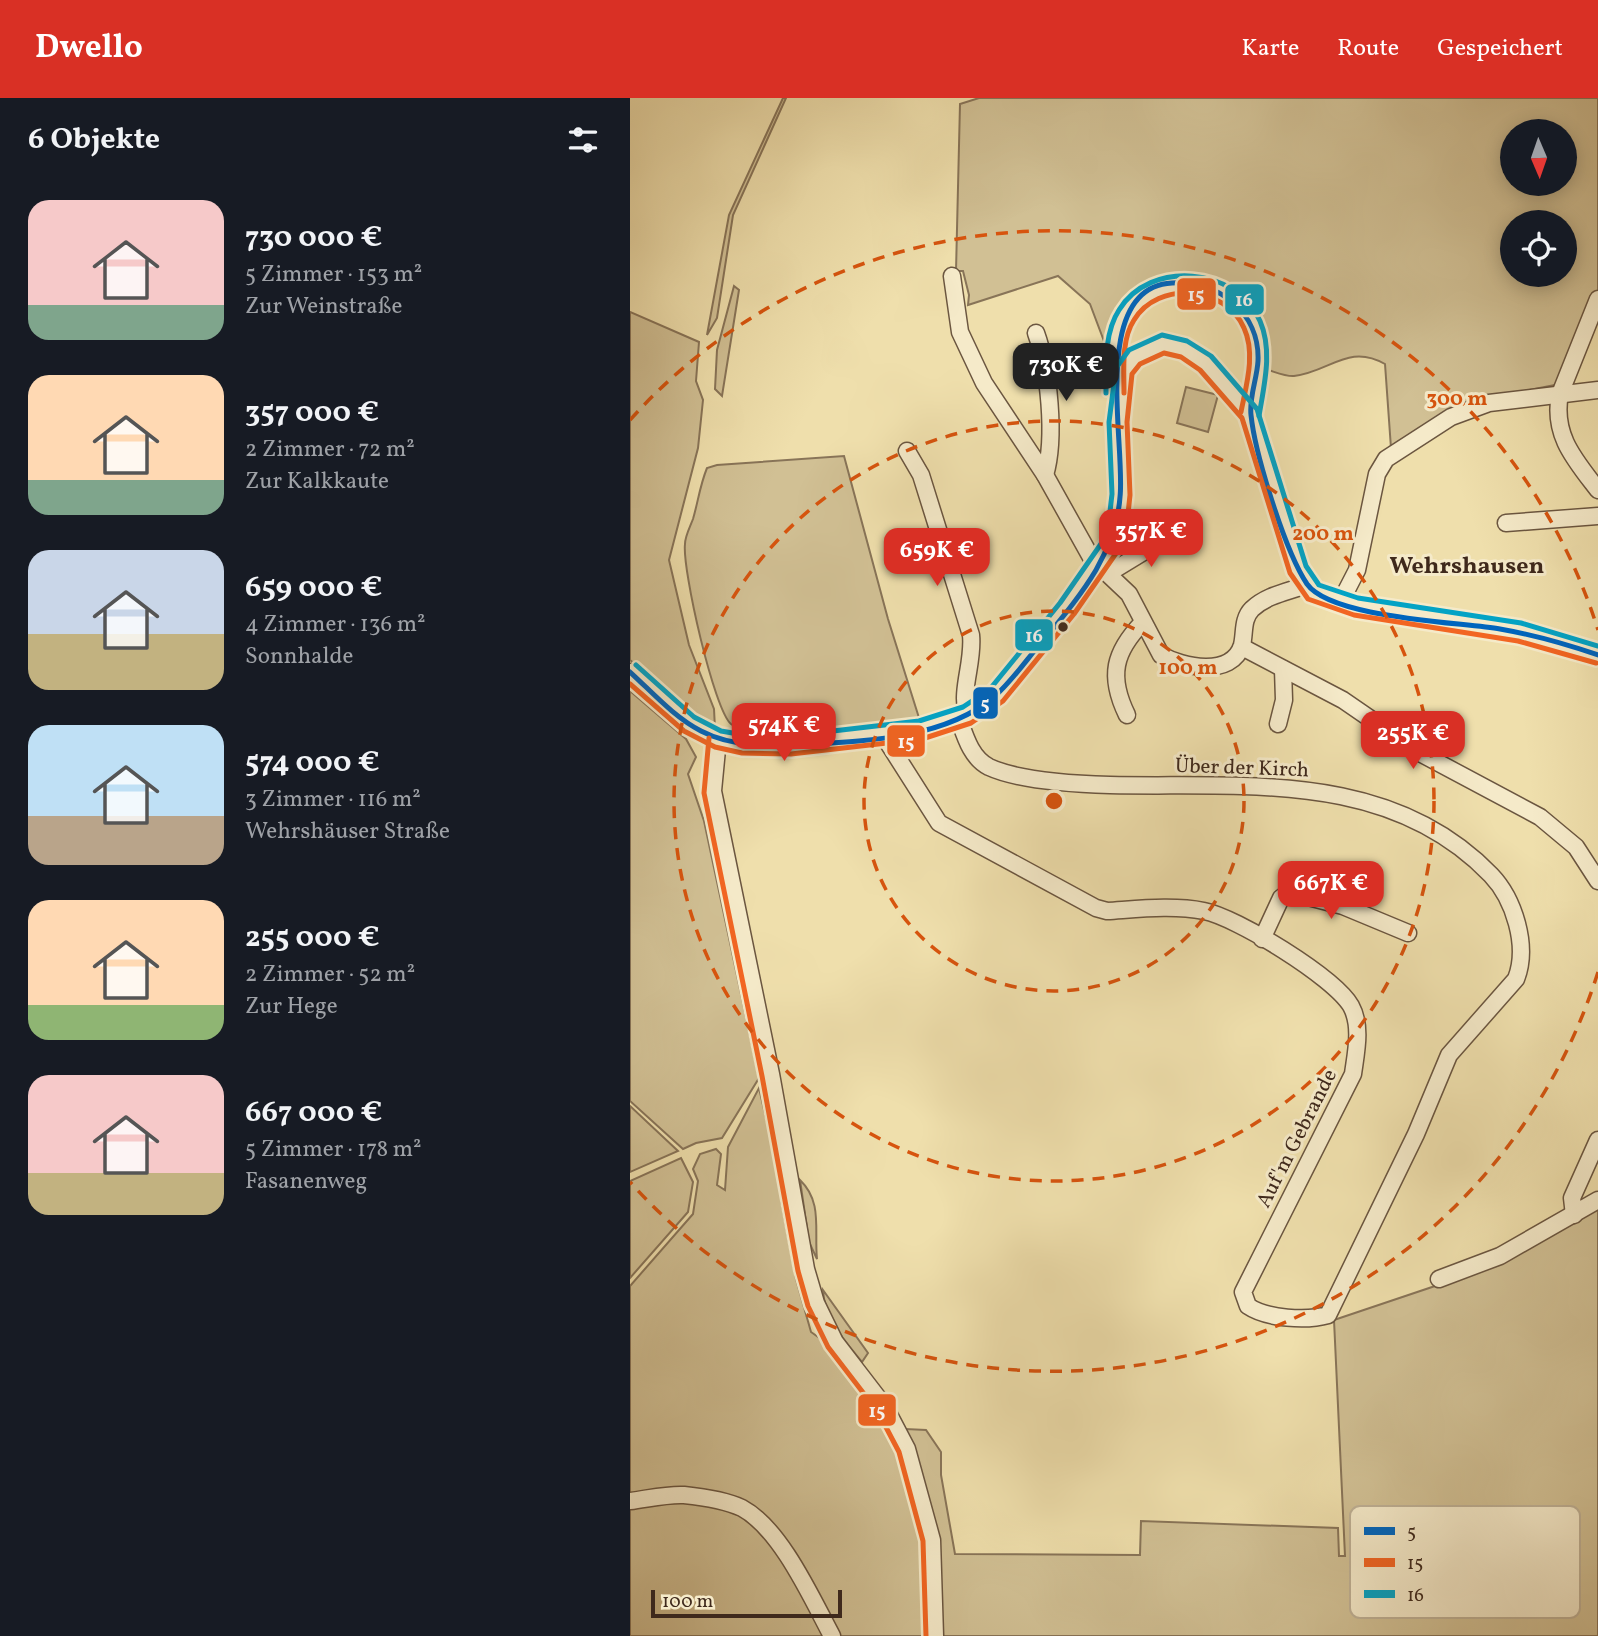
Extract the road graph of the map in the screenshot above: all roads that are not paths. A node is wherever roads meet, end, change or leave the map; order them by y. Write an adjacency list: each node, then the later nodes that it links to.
1 (952, 276): 10 (street)
2 (1598, 299): 3 (street)
3 (1596, 315): 6 (street)
4 (1036, 333): 10 (street)
5 (1598, 390): 6 (street)
6 (1560, 394): 11 (street); 17 (street)
7 (1250, 414): 8 (street); 8 (street); 16 (street)
8 (1118, 422): 15 (street)
9 (907, 452): 24 (street)
10 (1045, 475): 15 (street)
11 (1598, 490)
12 (1598, 516): 13 (street)
13 (1506, 523)
14 (1173, 534): 15 (street)
15 (1103, 569): 18 (street); 24 (street)
16 (1306, 585): 17 (street); 19 (street)
17 (1340, 603): 20 (street)
18 (1143, 622): 19 (street); 23 (street)
19 (1242, 647): 21 (street)
20 (1598, 655)
21 (1283, 669): 25 (street); 28 (street)
22 (630, 672): 27 (street)
23 (1127, 715)
24 (963, 717): 26 (street); 35 (street, Über der Kirch)
25 (1278, 724)
26 (883, 735): 27 (street); 30 (street, Auf'm Gebrande)
27 (718, 739): 38 (street)
28 (1598, 881)
29 (1408, 933): 30 (street)
30 (1262, 939): 35 (street, Auf'm Gebrande)
31 (1598, 1140): 33 (street)
32 (1598, 1200): 33 (street)
33 (1574, 1215): 34 (street)
34 (1439, 1279)
35 (1328, 1315)
36 (630, 1501): 37 (street)
37 (832, 1636)
38 (935, 1636)

